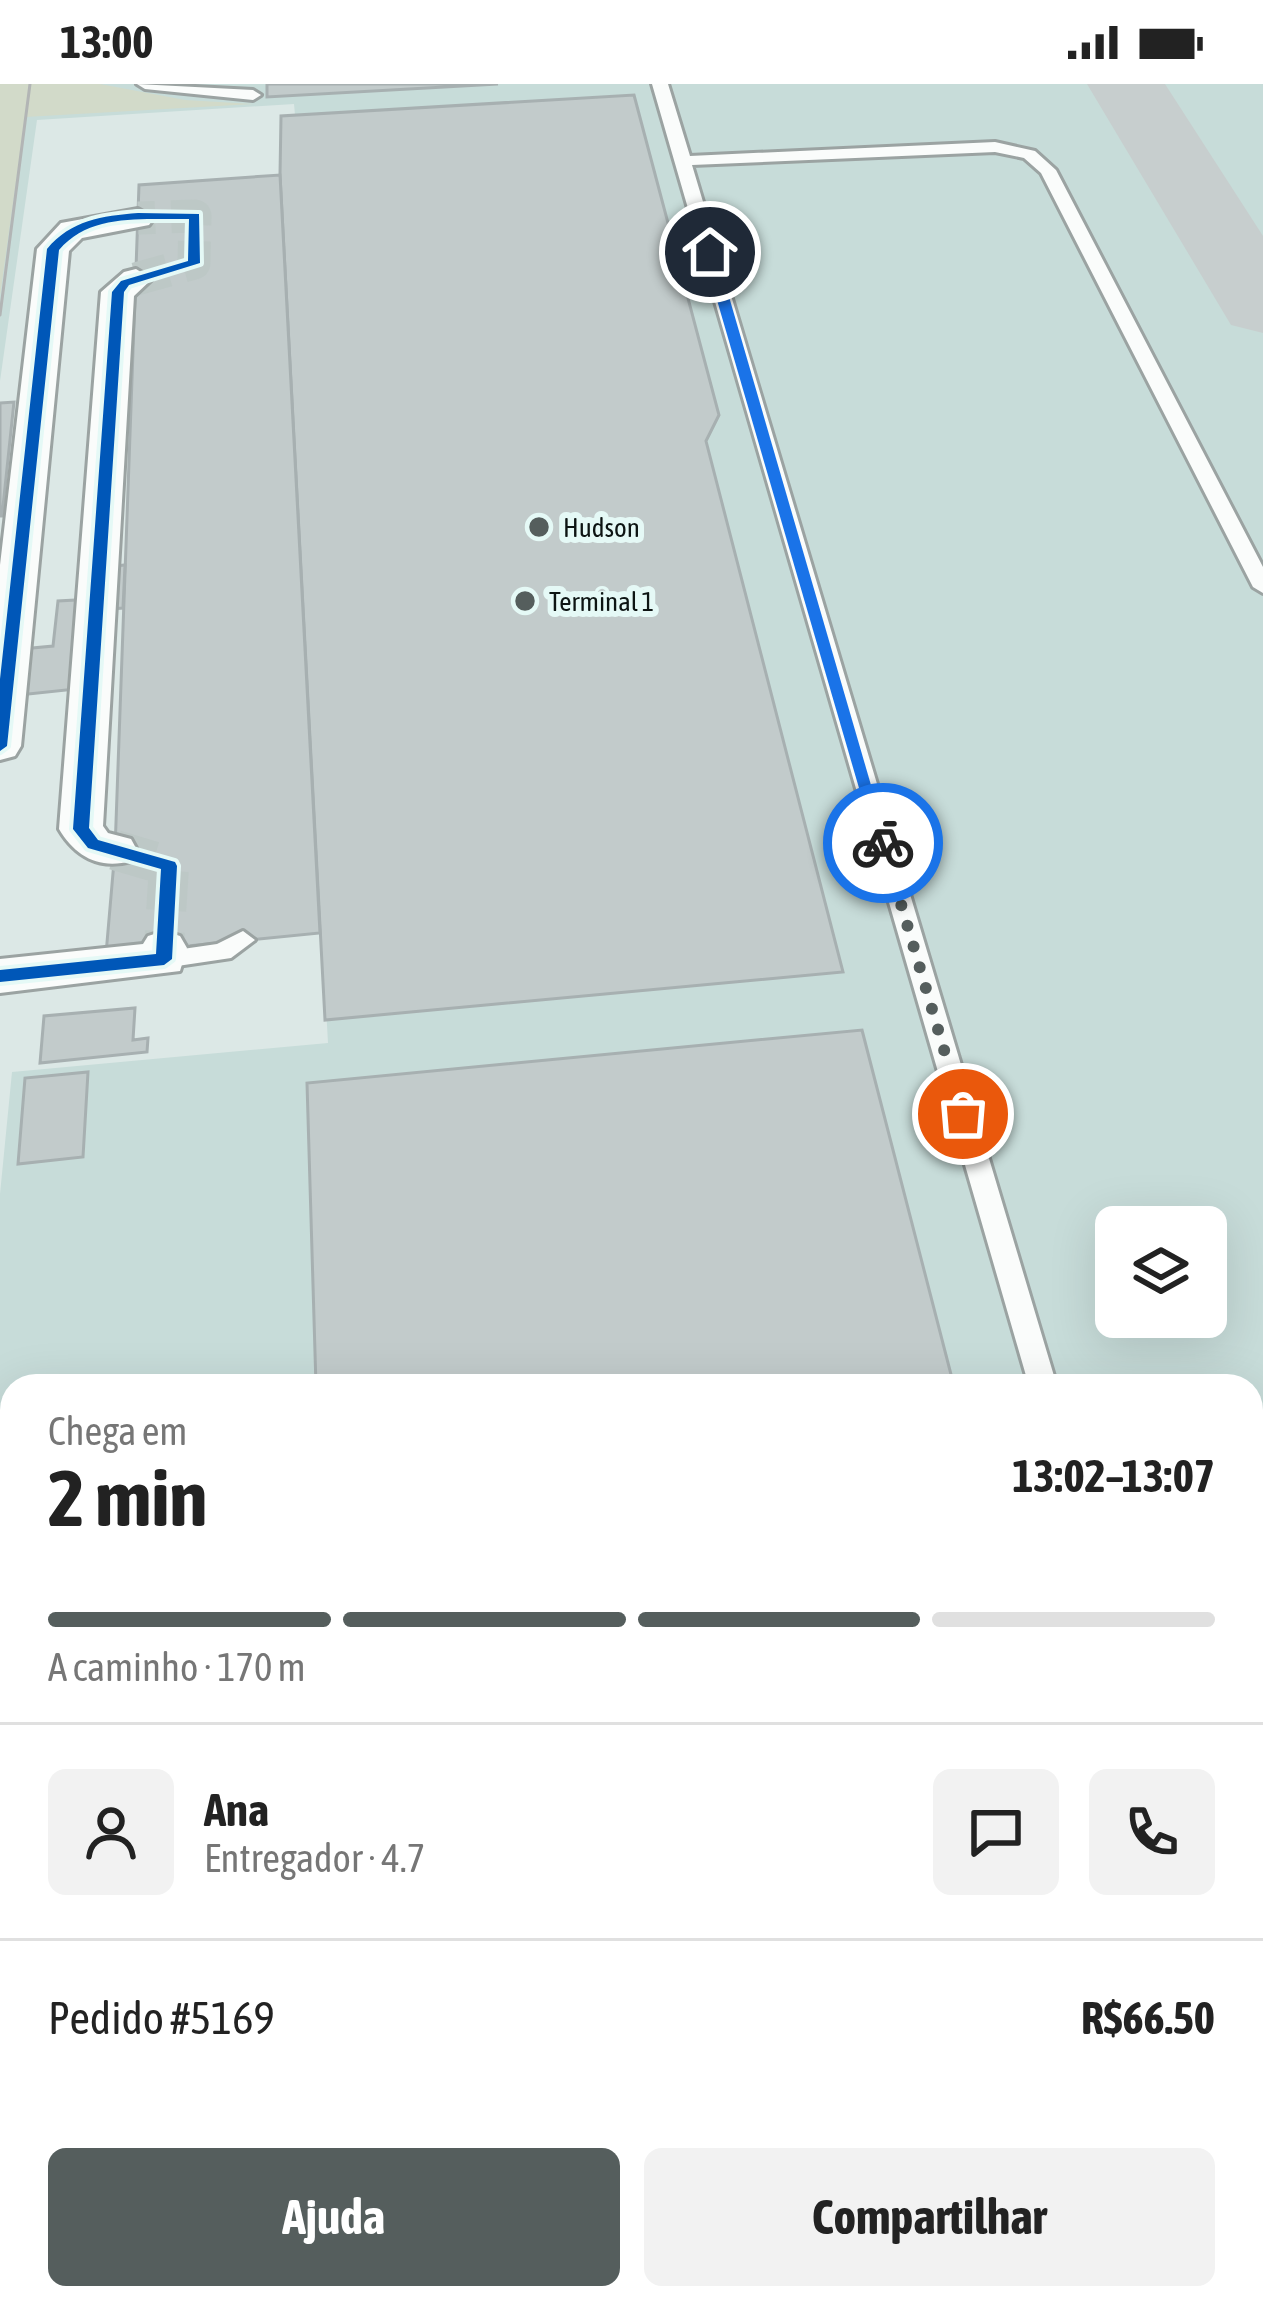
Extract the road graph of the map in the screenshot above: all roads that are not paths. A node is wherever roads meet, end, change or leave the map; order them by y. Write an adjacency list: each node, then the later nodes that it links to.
1 (145, 84): 3 (lane)
2 (660, 84): 4 (lane)
3 (253, 95)
4 (683, 161): 7 (lane); 13 (lane)
5 (138, 218): 8 (street)
6 (136, 279): 9 (street)
7 (1263, 587)
8 (0, 746)
9 (115, 850)
10 (243, 940): 11 (lane)
11 (164, 954): 12 (street)
12 (0, 976)
13 (1039, 1374)

